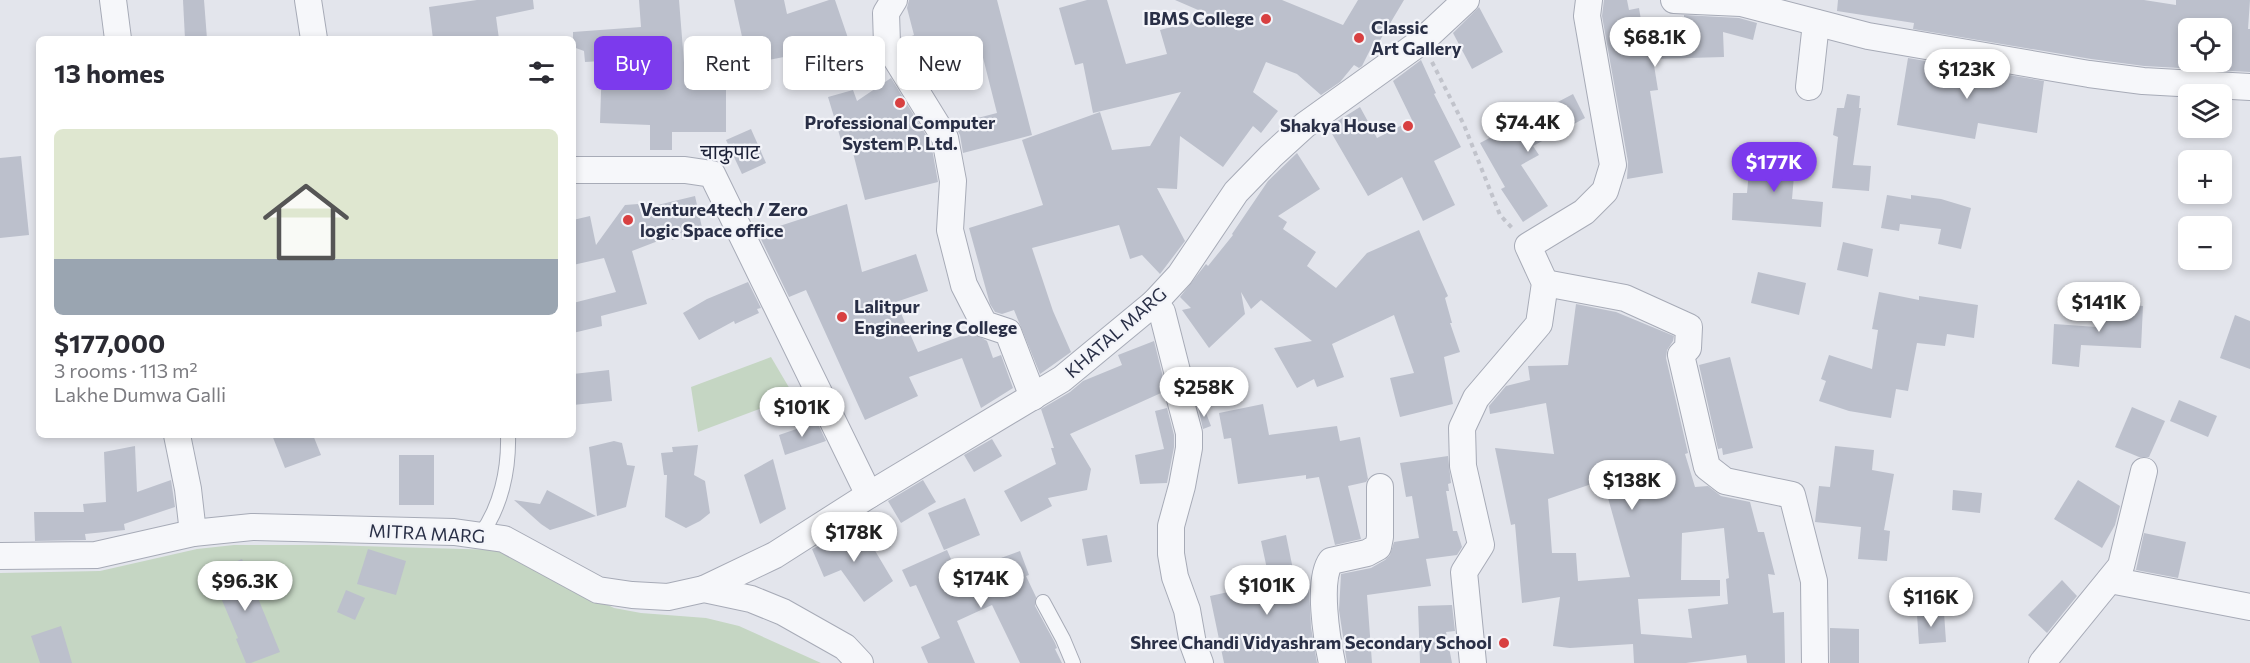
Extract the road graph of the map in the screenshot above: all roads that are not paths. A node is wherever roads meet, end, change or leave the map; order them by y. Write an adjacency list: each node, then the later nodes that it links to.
1 (112, 0): 9 (street)
2 (308, 0): 10 (street)
3 (894, 0): 16 (street)
4 (1466, 0): 15 (street, KHATAL MARG)
5 (1589, 0): 14 (street)
6 (1674, 0): 7 (street)
7 (1742, 2): 8 (street)
8 (1816, 23): 11 (street); 12 (street)
9 (118, 36)
10 (314, 36)
11 (1809, 87)
12 (2250, 87)
13 (576, 170): 21 (street)
14 (1545, 283): 33 (street); 34 (street)
15 (1154, 303): 16 (street, KHATAL MARG); 31 (street)
16 (1033, 397): 21 (street, KHATAL MARG)
17 (178, 438): 22 (street)
18 (508, 438): 23 (lane)
19 (2144, 471): 25 (street)
20 (1380, 487): 32 (street)
21 (869, 495): 26 (street, KHATAL MARG)
22 (193, 533): 23 (street, MITRA MARG); 24 (street, MITRA MARG)
23 (480, 535): 26 (street, MITRA MARG)
24 (0, 556)
25 (2110, 580): 28 (street); 35 (street)
26 (704, 589): 29 (street, MITRA MARG)
27 (1043, 602): 30 (lane)
28 (2250, 607)
29 (860, 663)
30 (1073, 663)
31 (1200, 663)
32 (1332, 663)
33 (1473, 663)
34 (1815, 663)
35 (2042, 663)

